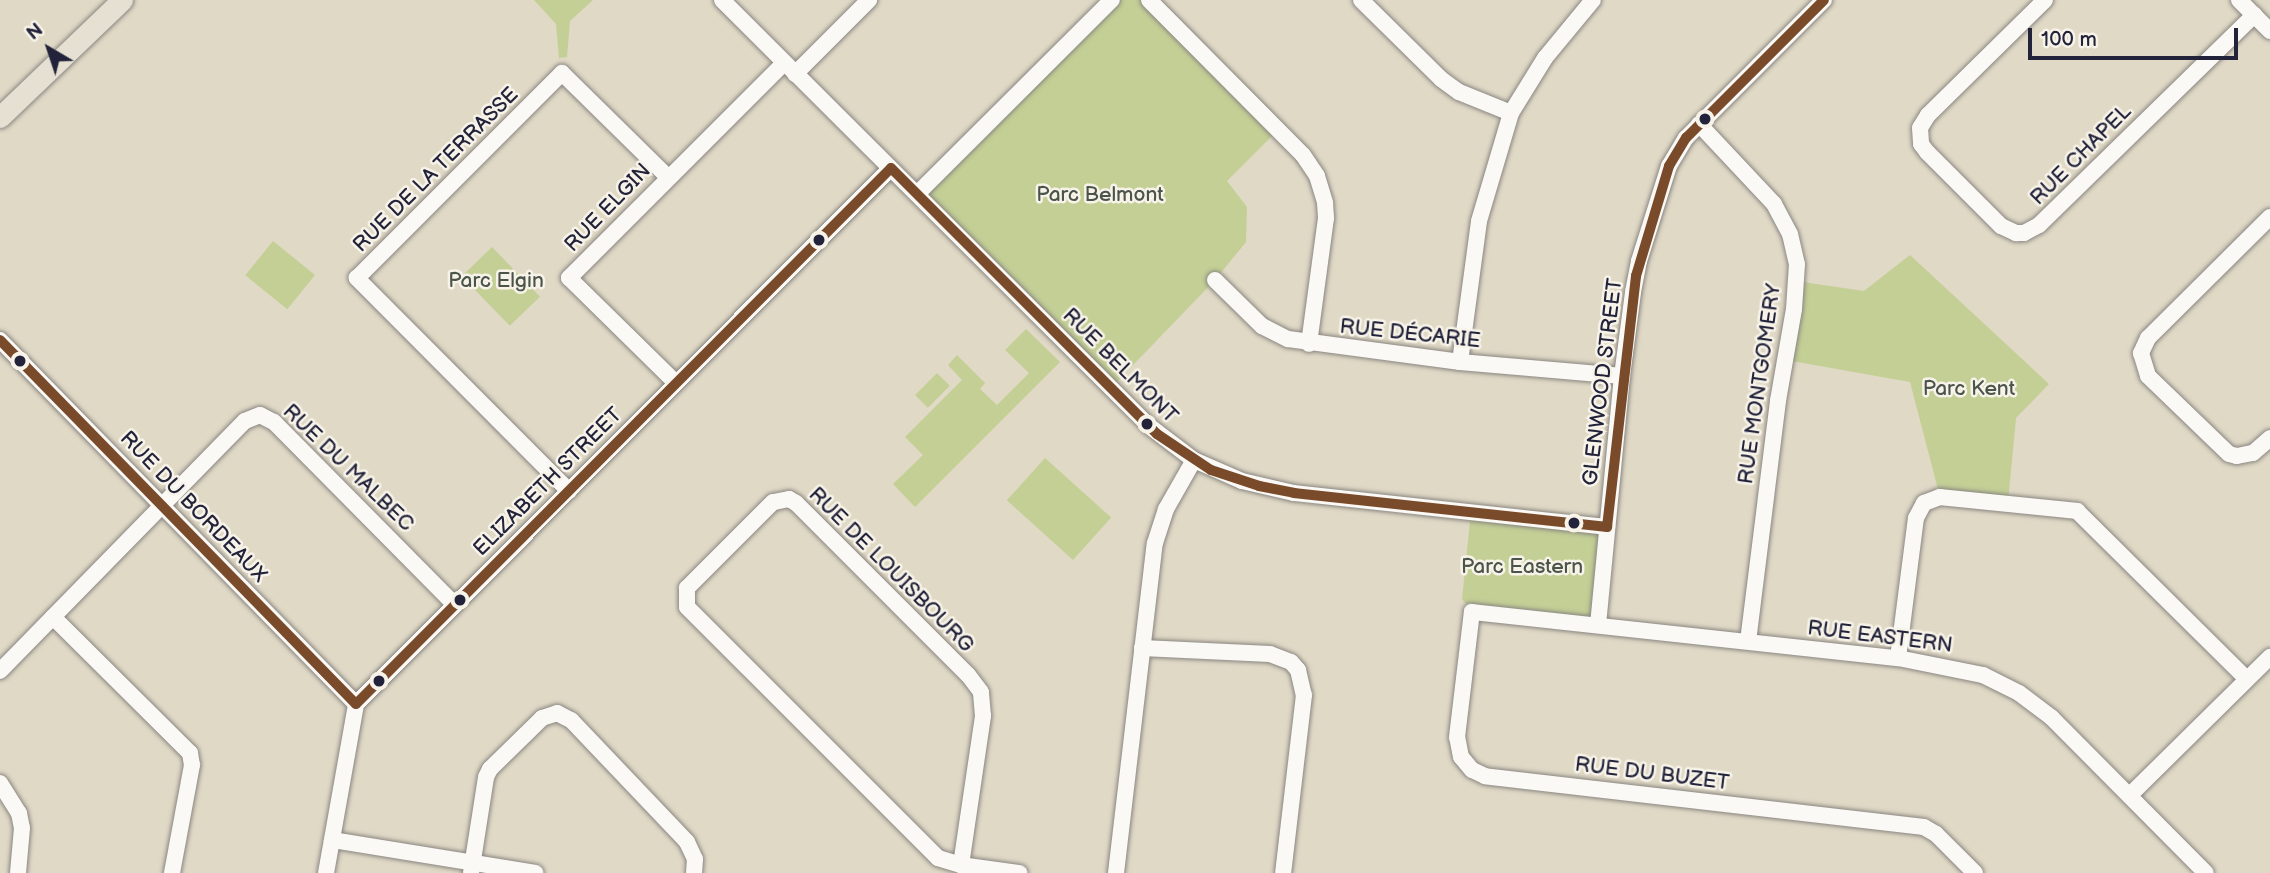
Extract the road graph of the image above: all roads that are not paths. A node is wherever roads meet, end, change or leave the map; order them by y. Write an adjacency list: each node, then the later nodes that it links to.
1 (121, 0): 15 (main road)
2 (722, 0): 13 (street, RUE BELMONT)
3 (869, 0): 13 (street, RUE ELGIN)
4 (1112, 0): 19 (street)
5 (1149, 0): 23 (street)
6 (1361, 0): 14 (street)
7 (1824, 0): 16 (street, GLENWOOD STREET)
8 (2045, 0): 11 (street, RUE CHAPEL)
9 (2239, 0): 11 (street)
10 (1584, 3): 14 (street)
11 (2254, 15): 12 (street)
12 (2270, 31)
13 (789, 68): 17 (street, RUE BELMONT); 18 (street, RUE ELGIN)
14 (1511, 113): 24 (street)
15 (0, 117)
16 (1699, 124): 25 (street, GLENWOOD STREET); 36 (street, RUE MONTGOMERY)
17 (891, 168): 19 (street, RUE BELMONT); 26 (street, ELIZABETH STREET)
18 (668, 177): 26 (street, RUE ELGIN); 29 (street, RUE DE LA TERRASSE)
19 (917, 194): 28 (street, RUE BELMONT)
20 (2270, 216): 27 (street)
21 (1215, 280): 23 (street, RUE DÉCARIE)
22 (0, 340): 30 (street, RUE DU BORDEAUX)
23 (1309, 344): 24 (street, RUE DÉCARIE)
24 (1460, 362): 25 (street, RUE DÉCARIE)
25 (1622, 376): 31 (street, GLENWOOD STREET)
26 (676, 383): 29 (street, ELIZABETH STREET)
27 (2270, 438)
28 (1194, 460): 31 (street, RUE BELMONT); 37 (street)
29 (569, 491): 32 (street, ELIZABETH STREET)
30 (162, 505): 32 (street, RUE DU MALBEC); 34 (street, RUE DU MALBEC); 42 (street, RUE DU BORDEAUX)
31 (1607, 527): 35 (street, GLENWOOD STREET)
32 (455, 604): 42 (street, ELIZABETH STREET)
33 (1472, 612): 35 (street, RUE EASTERN); 56 (street, RUE DU BUZET)
34 (53, 617): 40 (street, RUE DU MALBEC); 49 (street)
35 (1598, 625): 36 (street, RUE EASTERN)
36 (1748, 642): 39 (street, RUE EASTERN)
37 (1142, 648): 54 (street); 55 (street)
38 (2270, 657): 41 (street)
39 (1898, 658): 41 (street); 44 (street, RUE EASTERN)
40 (0, 671)
41 (2247, 679): 44 (street)
42 (356, 704): 45 (street)
43 (0, 783): 48 (street)
44 (2130, 796): 57 (street, RUE EASTERN)
45 (332, 840): 47 (street); 50 (street)
46 (961, 865): 46 (street, RUE DE LOUISBOURG); 53 (street, RUE DE LOUISBOURG)
47 (472, 867): 51 (street); 52 (street)
48 (18, 873)
49 (172, 873)
50 (326, 873)
51 (535, 873)
52 (694, 873)
53 (1019, 873)
54 (1116, 873)
55 (1283, 873)
56 (1975, 873)
57 (2206, 873)

